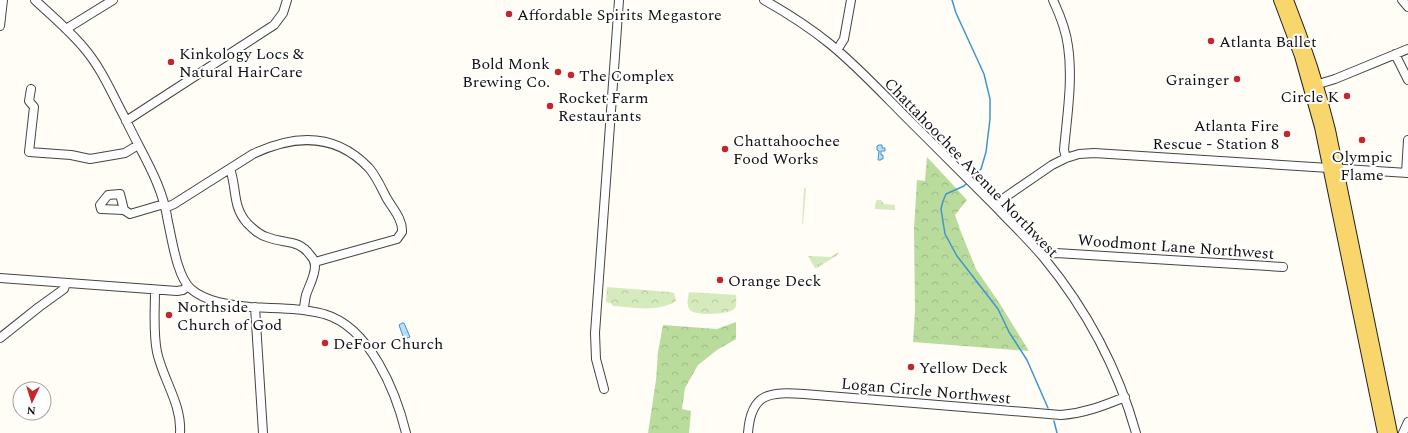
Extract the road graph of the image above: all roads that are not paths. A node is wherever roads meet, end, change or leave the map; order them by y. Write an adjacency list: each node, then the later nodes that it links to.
1 (4, 0): 13 (street)
2 (35, 0): 14 (street)
3 (113, 0): 14 (street)
4 (287, 0): 21 (street)
5 (619, 0): 41 (street)
6 (764, 0): 16 (street, Chattahoochee Avenue Northwest)
7 (851, 0): 16 (street)
8 (1053, 0): 24 (street)
9 (1279, 0): 19 (main road)
10 (1288, 0): 19 (main road)
11 (1402, 0): 12 (street)
12 (1408, 7)
13 (0, 26)
14 (66, 29): 21 (street)
15 (1408, 49): 17 (street)
16 (837, 50): 29 (street, Chattahoochee Avenue Northwest)
17 (1395, 54): 18 (street); 19 (street)
18 (1408, 80)
19 (1314, 86): 25 (main road)
20 (31, 89): 23 (street)
21 (126, 121): 23 (street)
22 (1408, 140): 27 (street)
23 (138, 145): 28 (street)
24 (1066, 158): 25 (street); 29 (street)
25 (1333, 168): 27 (street); 49 (main road); 50 (main road)
26 (230, 169): 28 (street); 32 (street); 32 (street)
27 (1407, 173)
28 (164, 206): 30 (street); 36 (street)
29 (995, 206): 31 (street, Chattahoochee Avenue Northwest)
30 (124, 210)
31 (1044, 258): 33 (street, Woodmont Lane Northwest); 42 (street, Chattahoochee Avenue Northwest)
32 (315, 262): 39 (street)
33 (1283, 267)
34 (0, 278): 35 (street)
35 (66, 283): 37 (street); 40 (street)
36 (188, 286): 37 (street); 38 (street)
37 (155, 290): 44 (street)
38 (255, 307): 39 (street); 45 (street)
39 (304, 310): 46 (street)
40 (0, 338)
41 (604, 389)
42 (1125, 397): 47 (street, Logan Circle Northwest); 48 (street, Chattahoochee Avenue Northwest)
43 (1408, 422): 51 (street)
44 (180, 433)
45 (263, 433)
46 (406, 433)
47 (748, 433)
48 (1136, 433)
49 (1383, 433)
50 (1392, 433)
51 (1403, 433)

